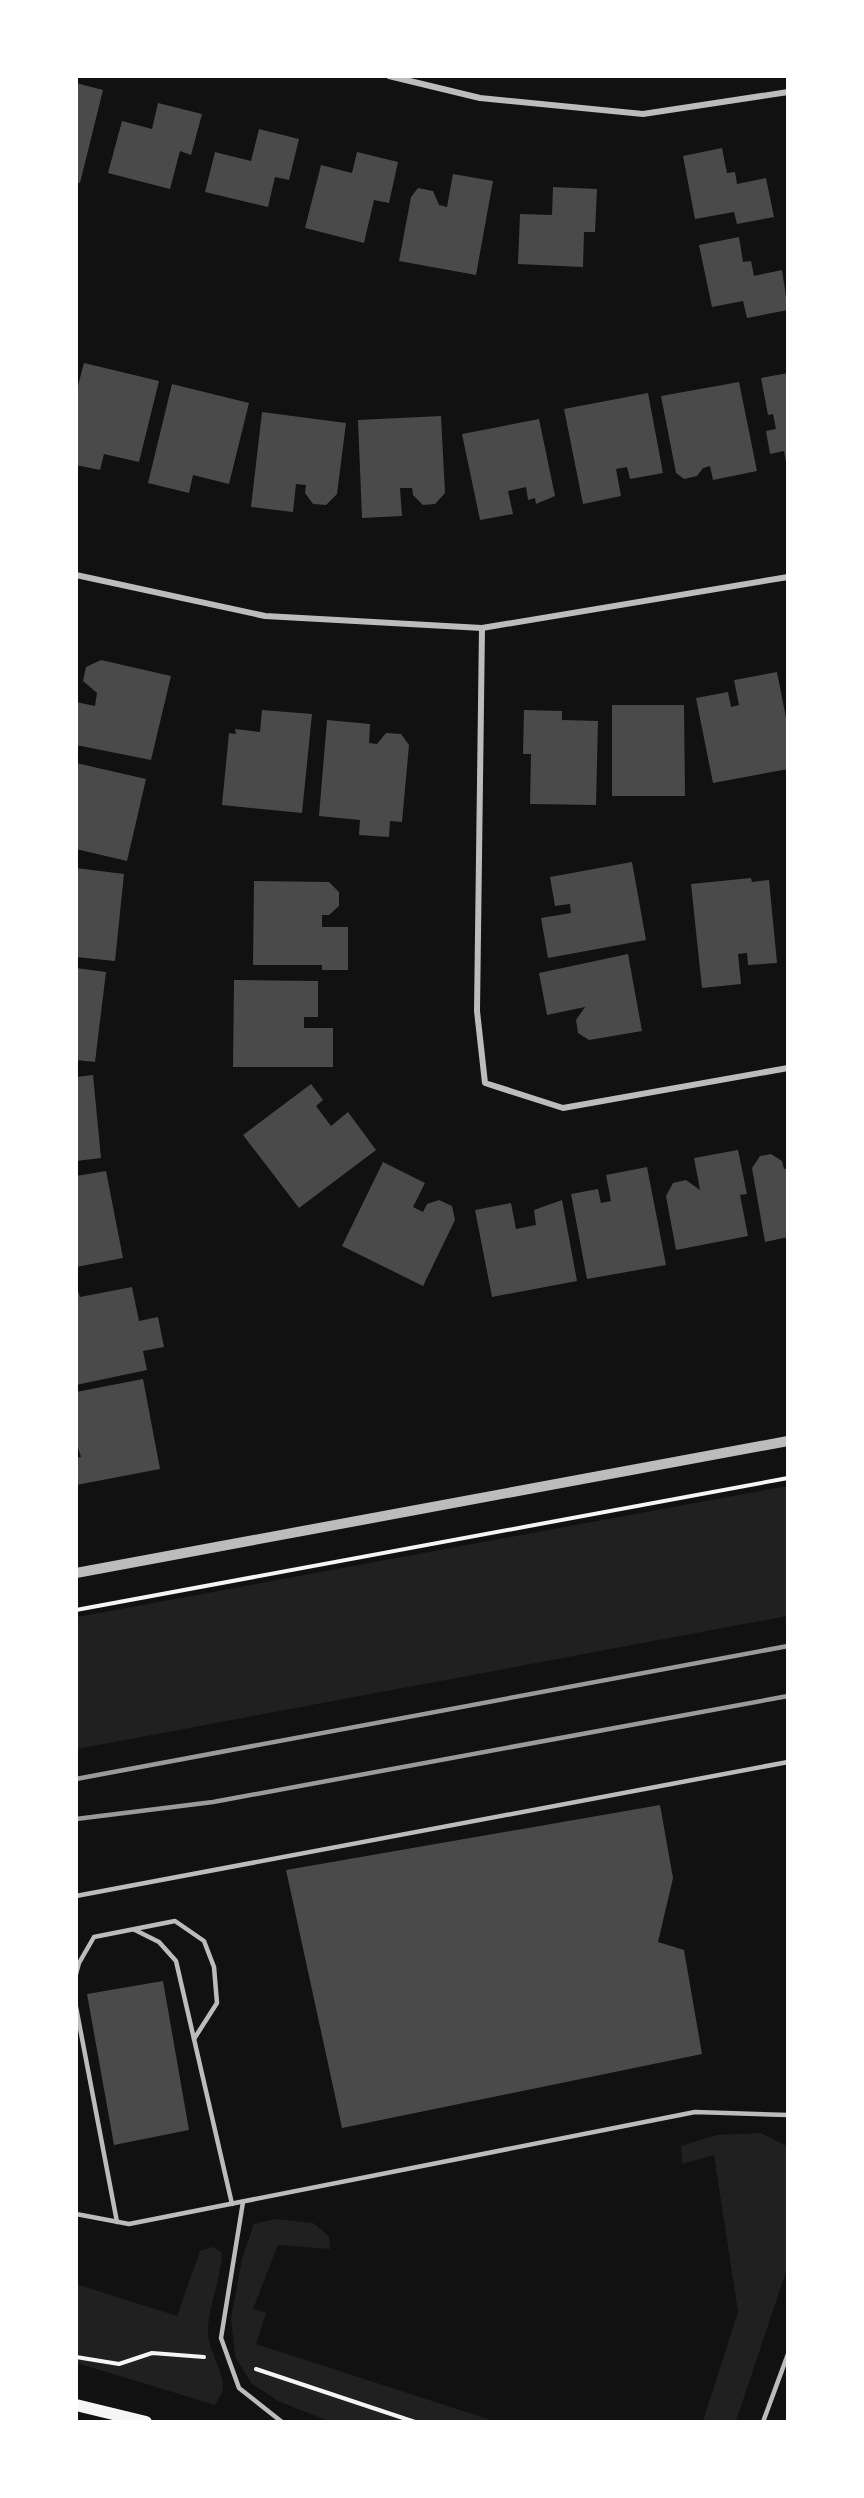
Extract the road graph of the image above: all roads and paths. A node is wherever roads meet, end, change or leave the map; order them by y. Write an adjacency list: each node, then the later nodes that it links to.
1 (389, 76): 2 (street)
2 (788, 92)
3 (76, 575): 5 (street)
4 (788, 577): 5 (street)
5 (482, 628): 6 (street)
6 (788, 1068)
7 (788, 1441): 9 (street)
8 (788, 1478): 10 (path)
9 (76, 1572)
10 (76, 1610)
11 (788, 1762): 12 (lane)
12 (76, 1896)
13 (134, 1930): 14 (lane); 16 (lane); 16 (lane)
14 (76, 1974)
15 (76, 2007): 21 (lane)
16 (194, 2039): 19 (lane)
17 (788, 2115): 18 (lane)
18 (243, 2202): 19 (lane); 28 (lane)
19 (231, 2204): 21 (lane)
20 (76, 2214): 21 (lane)
21 (117, 2222)
22 (788, 2354): 30 (lane)
23 (76, 2357): 24 (path)
24 (214, 2358)
25 (250, 2367): 29 (path)
26 (76, 2405): 27 (main road)
27 (146, 2421)
28 (282, 2421)
29 (415, 2421)
30 (763, 2421)

